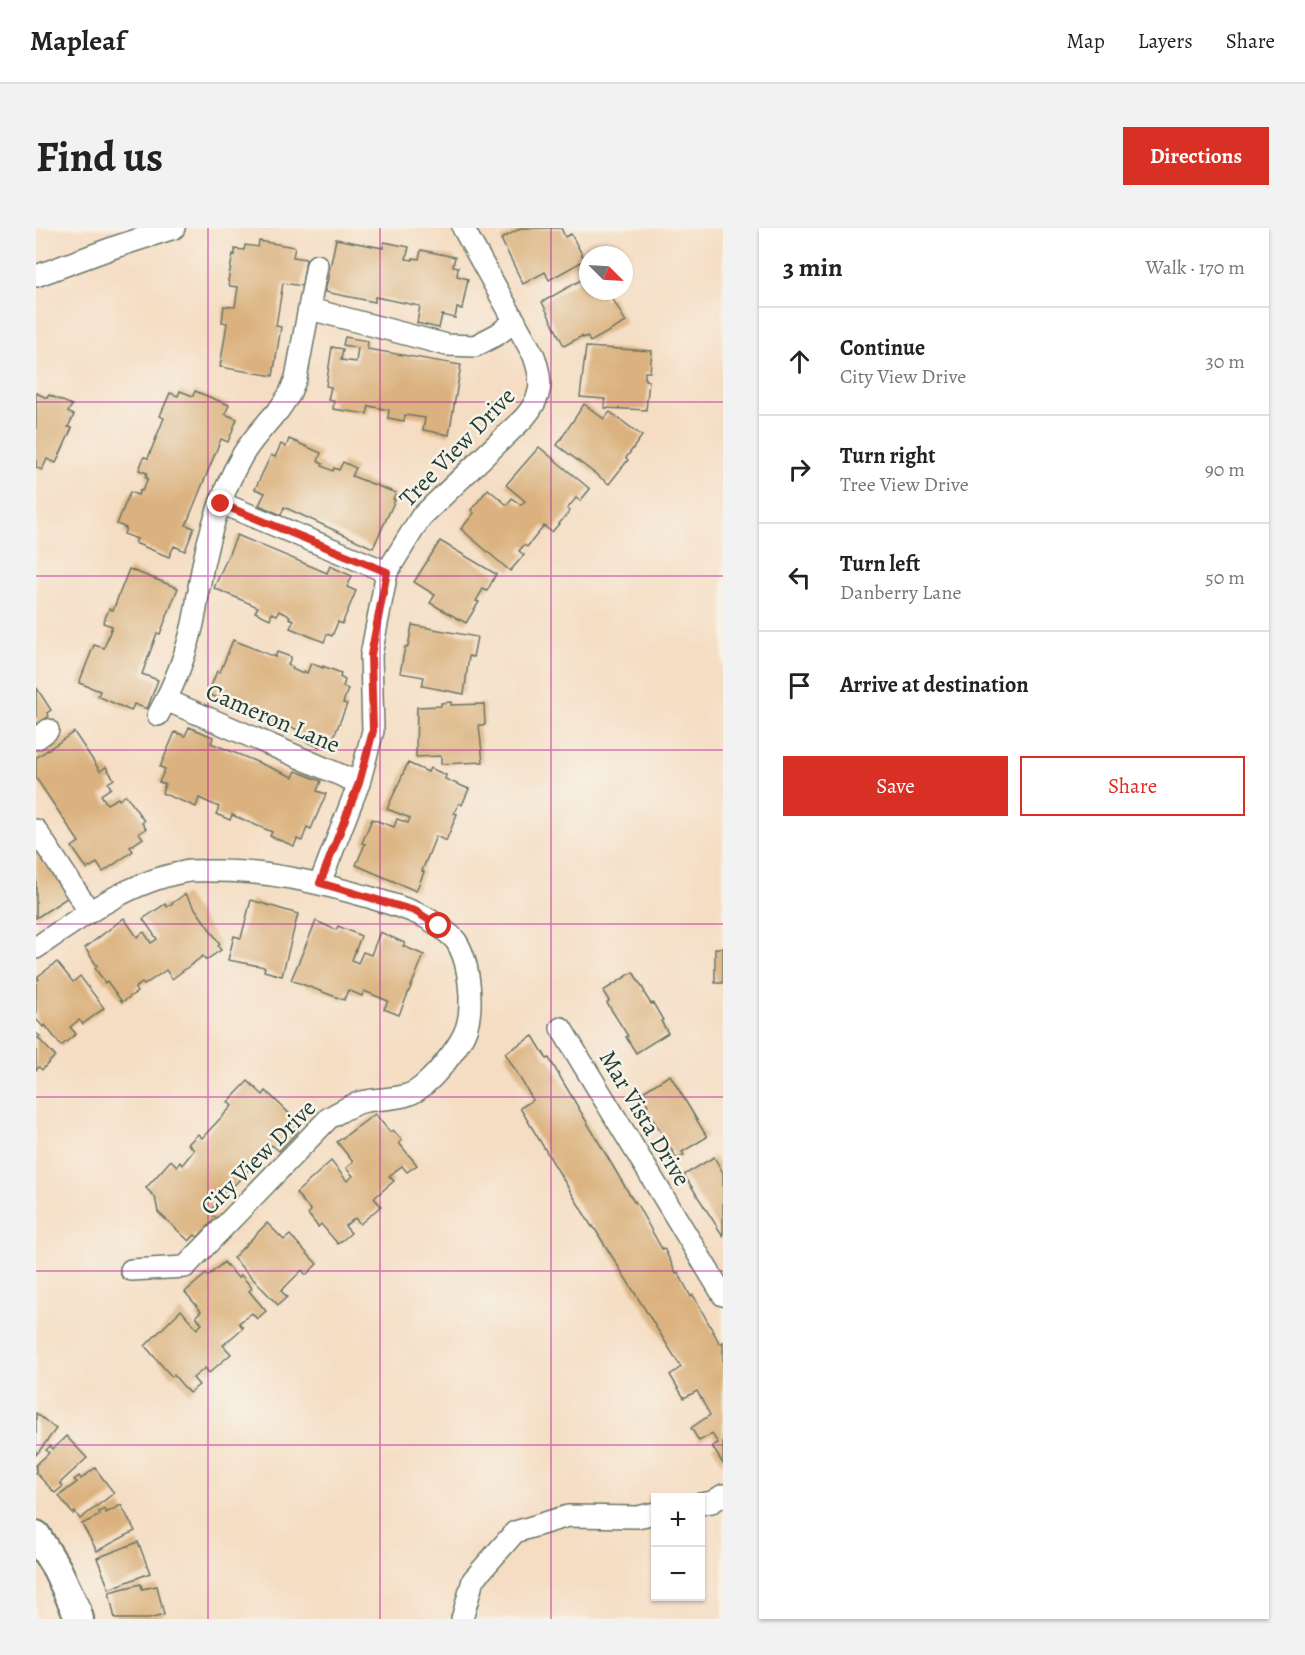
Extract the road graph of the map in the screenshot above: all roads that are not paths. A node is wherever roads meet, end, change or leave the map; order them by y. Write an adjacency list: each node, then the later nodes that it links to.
1 (174, 228): 3 (street)
2 (463, 228): 7 (street, Tree View Drive)
3 (112, 238): 5 (street)
4 (317, 265): 6 (street, Cameron Lane)
5 (36, 276)
6 (310, 309): 7 (street); 8 (street, Cameron Lane)
7 (515, 321): 9 (street, Tree View Drive)
8 (221, 504): 9 (street); 10 (street, Cameron Lane)
9 (387, 572): 10 (street, Tree View Drive)
10 (359, 783): 12 (street, Tree View Drive)
11 (36, 830): 13 (street)
12 (320, 883): 13 (street, City View Drive); 16 (street, City View Drive)
13 (89, 912): 14 (street, City View Drive)
14 (36, 948)
15 (561, 1028): 17 (street, Mar Vista Drive)
16 (131, 1270)
17 (723, 1296)
18 (723, 1495): 19 (street)
19 (705, 1503)
20 (651, 1514): 23 (street)
21 (36, 1535): 22 (street)
22 (79, 1619)
23 (462, 1619)

